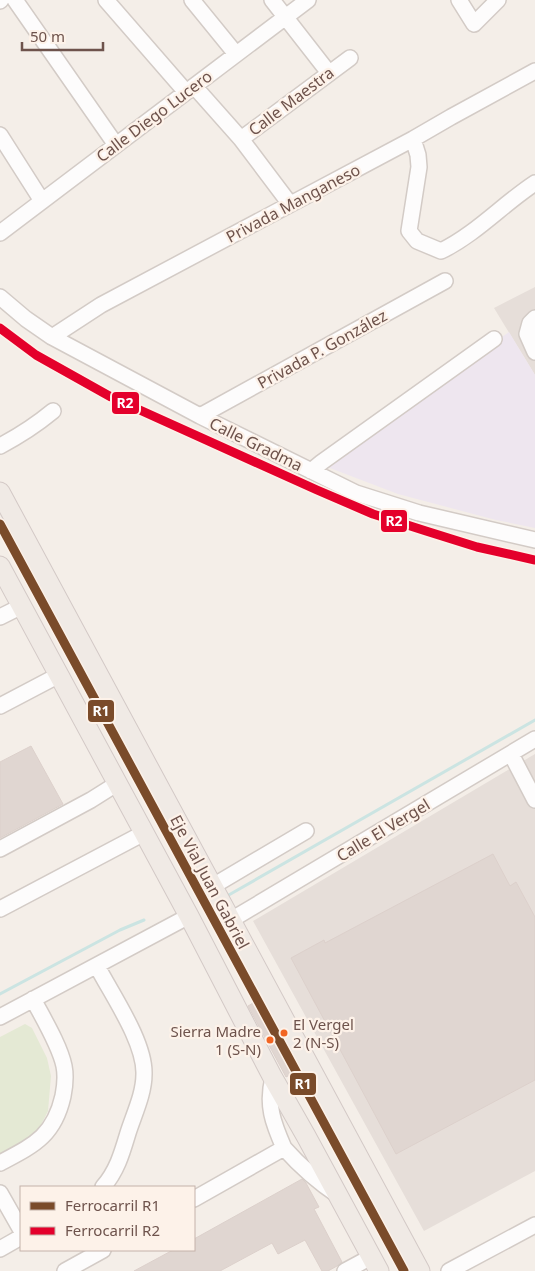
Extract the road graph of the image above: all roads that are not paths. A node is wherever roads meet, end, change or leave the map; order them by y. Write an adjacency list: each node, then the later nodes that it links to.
1 (15, 0): 17 (street)
2 (106, 0): 13 (street, Calle Maestra)
3 (192, 0): 9 (street)
4 (272, 0): 8 (street)
5 (308, 0): 8 (street, Calle Diego Lucero)
6 (459, 0): 7 (street)
7 (498, 0)
8 (285, 18): 9 (street, Calle Diego Lucero); 12 (street)
9 (236, 54): 13 (street, Calle Diego Lucero)
10 (350, 58): 12 (street, Calle Maestra)
11 (535, 71): 16 (street, Privada Manganeso)
12 (329, 73): 15 (street, Calle Maestra)
13 (190, 89): 15 (street, Calle Maestra); 17 (street, Calle Diego Lucero)
14 (0, 135): 19 (street)
15 (241, 139): 20 (street)
16 (413, 139): 18 (street); 20 (street, Privada Manganeso)
17 (116, 145): 19 (street, Calle Diego Lucero)
18 (535, 182)
19 (42, 201): 21 (street, Calle Diego Lucero)
20 (290, 204): 25 (street, Privada Manganeso)
21 (0, 233)
22 (445, 281): 29 (street, Privada P. González)
23 (0, 297): 25 (street, Calle Gradma)
24 (535, 318): 27 (street)
25 (52, 337): 29 (street, Calle Gradma)
26 (494, 339): 31 (street)
27 (535, 352)
28 (53, 411): 30 (street)
29 (200, 416): 31 (street, Calle Gradma)
30 (0, 446)
31 (311, 471): 33 (street, Calle Gradma)
32 (0, 492): 46 (main road, Eje Vial Juan Gabriel)
33 (535, 540)
34 (0, 566): 35 (main road)
35 (22, 606): 36 (street); 37 (main road)
36 (0, 618)
37 (59, 675): 38 (street); 41 (main road)
38 (0, 706)
39 (535, 739): 40 (street, Calle El Vergel)
40 (511, 754): 42 (street); 49 (street, Calle El Vergel)
41 (118, 783): 44 (main road); 45 (street)
42 (535, 800)
43 (306, 831): 46 (street)
44 (144, 833): 47 (street); 48 (main road)
45 (0, 849)
46 (213, 886): 49 (main road, Eje Vial Juan Gabriel)
47 (0, 909)
48 (189, 916): 50 (street); 53 (main road)
49 (231, 920): 68 (main road, Eje Vial Juan Gabriel)
50 (97, 966): 51 (street); 56 (street)
51 (33, 999): 52 (street); 55 (street)
52 (0, 1017)
53 (273, 1078): 54 (street); 58 (main road)
54 (284, 1148): 58 (street); 59 (street)
55 (0, 1164)
56 (104, 1186)
57 (0, 1193): 61 (street)
58 (339, 1197): 65 (main road)
59 (195, 1198)
60 (535, 1225): 69 (street)
61 (20, 1228)
62 (20, 1238): 63 (street)
63 (0, 1249)
64 (100, 1251): 66 (street)
65 (375, 1264): 67 (street)
66 (65, 1271)
67 (345, 1271)
68 (420, 1271)
69 (449, 1271)

